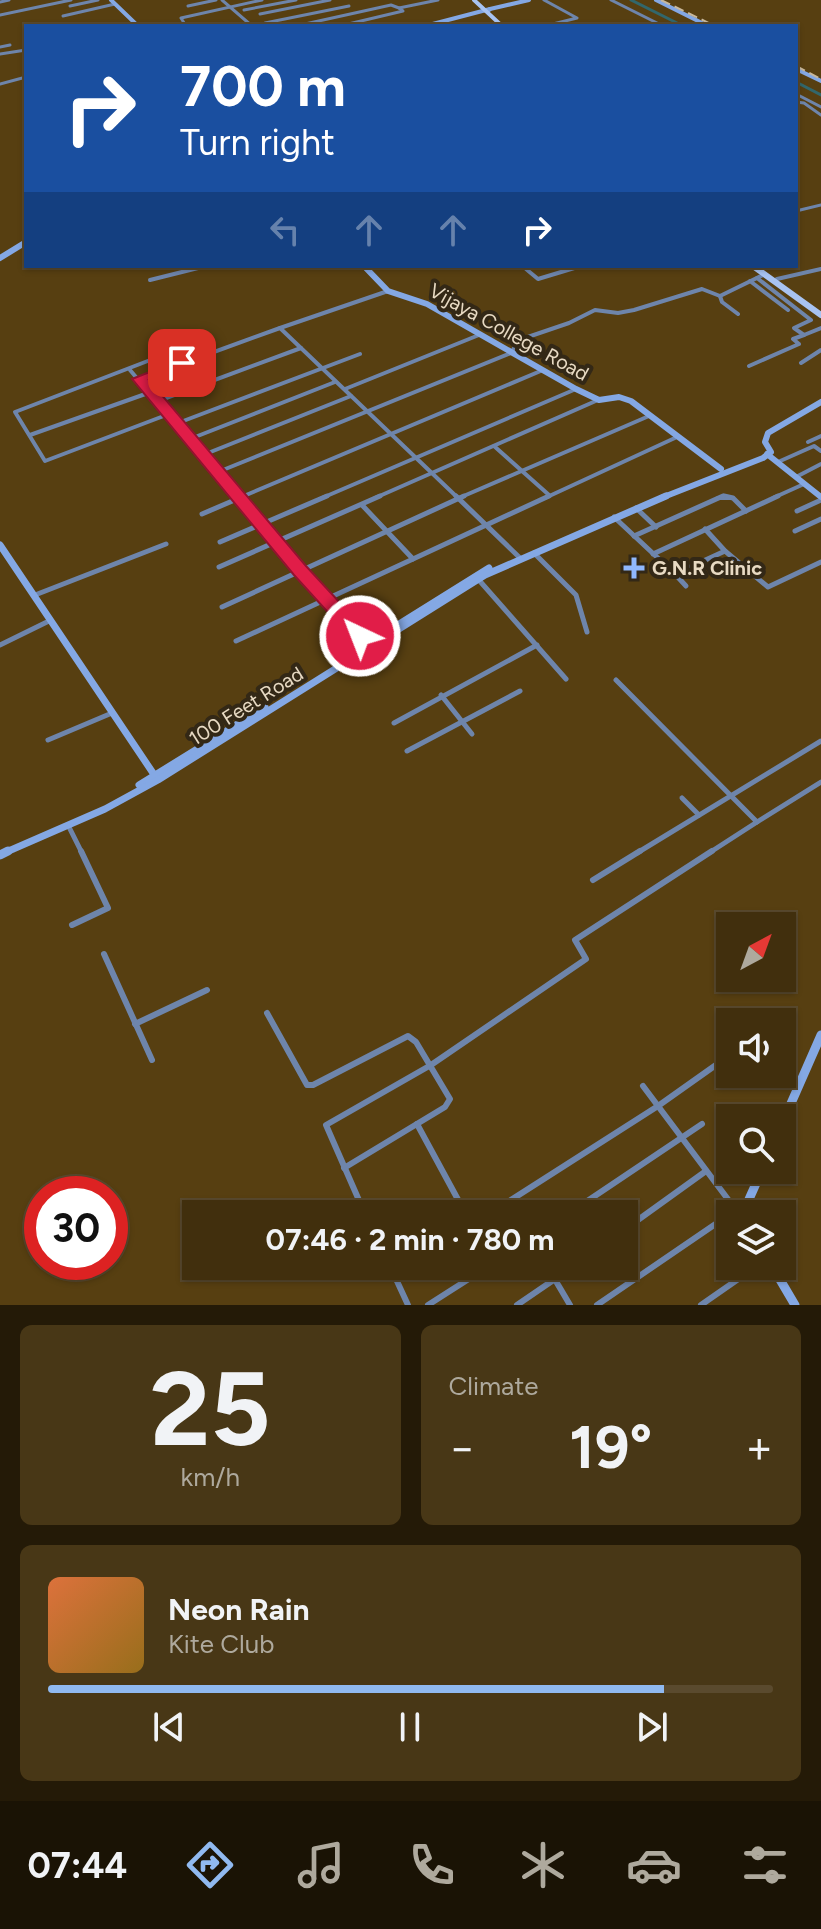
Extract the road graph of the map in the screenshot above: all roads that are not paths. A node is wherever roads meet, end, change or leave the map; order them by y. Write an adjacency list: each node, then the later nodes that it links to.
1 (9, 0): 16 (street)
2 (71, 0): 29 (street)
3 (98, 0): 18 (street)
4 (233, 0): 14 (street)
5 (262, 0): 21 (street)
6 (296, 0): 15 (street)
7 (330, 0): 22 (street)
8 (438, 0): 23 (street)
9 (476, 0): 25 (main road)
10 (529, 0): 25 (street)
11 (544, 0): 41 (street)
12 (611, 0): 42 (street)
13 (656, 0): 43 (street)
14 (221, 1): 19 (street); 21 (street)
15 (286, 1): 22 (street); 24 (street)
16 (0, 2)
17 (113, 2): 30 (street); 33 (street)
18 (70, 6)
19 (188, 6)
20 (349, 6): 26 (street)
21 (229, 7): 34 (street); 35 (street)
22 (292, 8): 27 (street); 28 (street)
23 (399, 8): 31 (street); 37 (street)
24 (244, 10)
25 (487, 10): 38 (street); 39 (street); 40 (main road)
26 (314, 13): 31 (street); 32 (street)
27 (260, 14)
28 (297, 14)
29 (0, 15)
30 (63, 16)
31 (322, 20): 36 (street)
32 (265, 23)
33 (136, 24)
34 (185, 24)
35 (250, 24)
36 (305, 24)
37 (348, 24)
38 (433, 24)
39 (439, 24)
40 (502, 24)
41 (553, 24)
42 (659, 24)
43 (704, 24)
44 (10, 45): 45 (street)
45 (0, 47)
46 (24, 48): 47 (street)
47 (0, 54)
48 (798, 70): 50 (street)
49 (24, 78): 51 (street)
50 (821, 81)
51 (0, 84)
52 (798, 95): 54 (street)
53 (798, 102): 55 (street)
54 (821, 107)
55 (821, 115)
56 (821, 205): 57 (street)
57 (798, 211)
58 (24, 243): 59 (street)
59 (0, 258)
60 (198, 268): 70 (street)
61 (366, 268): 72 (street, Vijaya College Road)
62 (574, 268): 65 (street)
63 (758, 268): 67 (main road)
64 (759, 268): 69 (main road)
65 (526, 269)
66 (821, 269): 69 (street)
67 (765, 274): 68 (street); 75 (main road)
68 (757, 278): 71 (street); 77 (street)
69 (777, 279): 75 (main road)
70 (150, 280)
71 (750, 281): 73 (street); 74 (street)
72 (388, 291): 78 (street); 80 (street, Vijaya College Road)
73 (720, 296): 76 (street); 84 (street)
74 (788, 310)
75 (821, 313): 77 (street)
76 (738, 314)
77 (811, 320): 81 (street)
78 (280, 328): 82 (street); 86 (street)
79 (821, 328): 81 (street)
80 (479, 335): 84 (street, Vijaya College Road); 94 (street)
81 (804, 335): 88 (street)
82 (301, 348): 89 (street); 99 (street)
83 (821, 350): 87 (street)
84 (511, 353): 91 (street, Vijaya College Road); 101 (street)
85 (360, 354): 89 (street)
86 (203, 355): 90 (street); 92 (street)
87 (801, 363)
88 (749, 366)
89 (321, 368): 93 (street); 104 (street)
90 (130, 370): 92 (street); 106 (street)
91 (543, 370): 95 (street, Vijaya College Road); 105 (street)
92 (140, 379): 96 (street)
93 (335, 382): 94 (street); 109 (street)
94 (345, 389): 97 (street)
95 (576, 389): 98 (street, Vijaya College Road); 115 (street)
96 (151, 392): 99 (street); 106 (street)
97 (351, 396): 101 (street); 113 (street)
98 (599, 400): 103 (street, Vijaya College Road); 111 (street)
99 (158, 401): 102 (street)
100 (821, 402): 114 (street)
101 (366, 411): 105 (street); 120 (street)
102 (169, 414): 104 (street); 106 (street)
103 (649, 416): 108 (street, Vijaya College Road); 119 (street)
104 (177, 423): 109 (street)
105 (390, 434): 115 (street); 126 (street)
106 (30, 435)
107 (821, 436): 110 (street)
108 (677, 437): 118 (street, Vijaya College Road); 125 (street)
109 (190, 439): 113 (street)
110 (808, 442)
111 (494, 446): 119 (street); 121 (street)
112 (821, 451): 116 (street)
113 (203, 455): 120 (street)
114 (766, 455): 116 (street); 118 (street, 100 Feet Road); 130 (street, 100 Feet Road)
115 (416, 459): 121 (street); 136 (street)
116 (777, 462): 122 (street)
117 (821, 464): 122 (street)
118 (721, 469): 150 (street, 100 Feet Road)
119 (521, 470): 125 (street); 128 (street)
120 (218, 472): 126 (street)
121 (432, 474): 128 (street); 129 (street)
122 (796, 477): 123 (street)
123 (804, 484): 124 (street); 131 (street)
124 (818, 489): 127 (street)
125 (549, 495): 137 (street)
126 (239, 498): 133 (street); 136 (street)
127 (821, 499): 132 (street)
128 (460, 500): 137 (street); 141 (street)
129 (362, 505): 141 (street); 143 (street)
130 (635, 508): 134 (street, 100 Feet Road); 138 (street)
131 (746, 511): 138 (street); 139 (street)
132 (797, 511)
133 (202, 514)
134 (613, 517): 142 (street); 148 (street, 100 Feet Road)
135 (821, 519): 140 (street)
136 (262, 524): 143 (street); 144 (street)
137 (487, 525): 150 (street); 151 (street)
138 (656, 527): 142 (street)
139 (705, 529): 147 (street); 149 (street)
140 (795, 531)
141 (387, 532): 151 (street); 154 (street)
142 (634, 536): 149 (street)
143 (276, 541): 153 (street); 154 (street)
144 (220, 542)
145 (166, 544): 158 (street)
146 (0, 545): 158 (street)
147 (725, 551): 152 (street); 155 (street)
148 (534, 553): 150 (street, 100 Feet Road); 162 (street)
149 (653, 554): 155 (street)
150 (519, 557): 156 (street, 100 Feet Road); 164 (street, 100 Feet Road)
151 (413, 559): 159 (street)
152 (821, 562)
153 (219, 567)
154 (300, 571): 159 (street); 160 (street)
155 (675, 574): 157 (street)
156 (478, 579): 166 (street); 178 (street, 100 Feet Road)
157 (686, 586)
158 (35, 595): 161 (street)
159 (326, 600): 163 (street); 164 (street)
160 (222, 607)
161 (52, 620): 165 (street); 171 (street)
162 (587, 632)
163 (236, 641)
164 (369, 643): 178 (street, 100 Feet Road)
165 (0, 645)
166 (537, 645): 167 (street); 170 (street)
167 (566, 679)
168 (616, 680): 180 (street)
169 (520, 691): 172 (street)
170 (441, 695): 172 (street); 173 (street)
171 (113, 713): 175 (street); 178 (street)
172 (462, 722): 174 (street); 177 (street)
173 (394, 723)
174 (472, 734)
175 (48, 740)
176 (821, 741): 180 (street)
177 (407, 751)
178 (156, 778): 184 (street, 100 Feet Road); 185 (street, 100 Feet Road)
179 (821, 782): 183 (street)
180 (731, 796): 182 (street); 183 (street)
181 (682, 798): 182 (street)
182 (699, 815): 186 (street)
183 (757, 822): 194 (street)
184 (68, 825): 185 (street, 100 Feet Road); 187 (street)
185 (0, 852)
186 (593, 880)
187 (72, 925)
188 (104, 954): 191 (street)
189 (207, 990): 191 (street)
190 (267, 1013): 194 (street)
191 (135, 1024): 193 (street)
192 (821, 1035): 197 (street)
193 (152, 1060)
194 (431, 1065): 199 (street); 202 (street)
195 (716, 1065): 198 (street)
196 (643, 1086): 198 (street)
197 (791, 1104)
198 (658, 1106): 201 (street); 206 (street)
199 (417, 1124): 202 (street); 205 (street)
200 (702, 1124): 201 (street)
201 (682, 1137): 203 (street); 207 (street)
202 (344, 1168): 204 (street)
203 (706, 1171): 208 (street); 209 (street)
204 (359, 1200)
205 (459, 1200)
206 (513, 1200)
207 (589, 1200)
208 (731, 1200)
209 (638, 1220)
210 (716, 1229): 220 (street)
211 (396, 1280): 216 (street)
212 (467, 1280): 217 (street)
213 (554, 1280): 218 (street); 219 (street)
214 (737, 1280): 221 (street)
215 (780, 1280): 222 (street)
216 (408, 1305)
217 (428, 1305)
218 (517, 1305)
219 (570, 1305)
220 (597, 1305)
221 (701, 1305)
222 (795, 1305)

